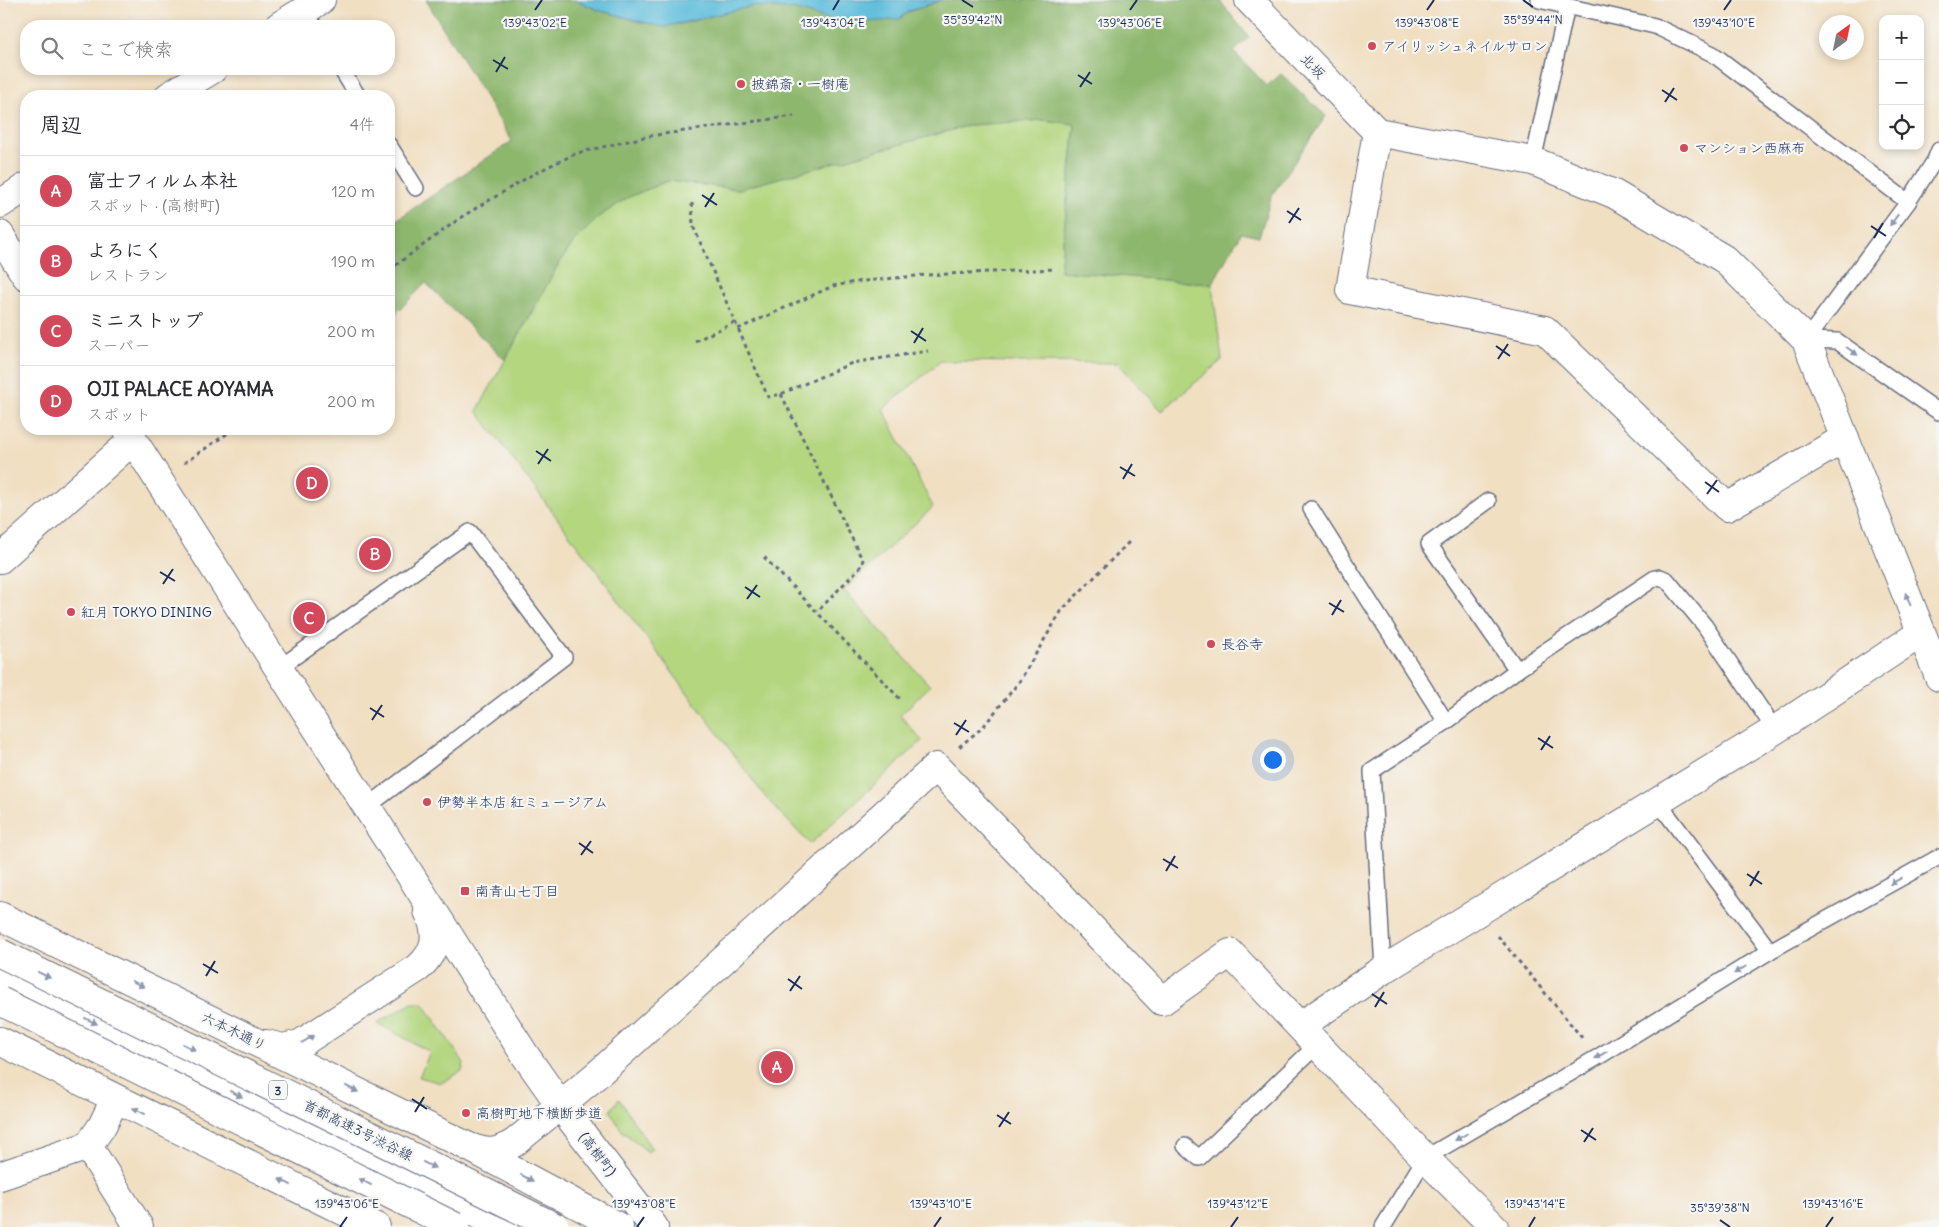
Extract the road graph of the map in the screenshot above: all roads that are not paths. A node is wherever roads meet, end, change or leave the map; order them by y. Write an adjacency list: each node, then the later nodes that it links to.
1 (1249, 0): 10 (main road, 北坂)
2 (1538, 0): 3 (lane)
3 (1567, 6): 13 (lane); 16 (lane)
4 (313, 12): 5 (main road)
5 (294, 20)
6 (203, 75): 8 (main road)
7 (345, 75): 9 (lane)
8 (180, 90)
9 (354, 90)
10 (1377, 132): 13 (main road); 24 (main road)
11 (1939, 150): 16 (lane)
12 (395, 155): 14 (lane)
13 (1533, 161): 20 (main road)
14 (416, 188)
15 (20, 191): 17 (main road)
16 (1908, 202): 20 (lane, one-way to 20)
17 (0, 204)
18 (0, 235): 19 (main road)
19 (20, 267)
20 (1806, 340): 21 (lane, one-way to 21); 24 (main road)
21 (1939, 412)
22 (128, 435): 27 (main road)
23 (130, 435): 29 (main road)
24 (1845, 438): 28 (main road, one-way to 24)
25 (1488, 501): 30 (lane)
26 (1311, 509): 32 (lane)
27 (0, 559)
28 (1921, 633): 31 (main road); 33 (main road)
29 (279, 668): 35 (main road); 35 (lane)
30 (1517, 670): 32 (lane); 33 (lane)
31 (1939, 676)
32 (1446, 722): 40 (lane)
33 (1775, 730): 34 (main road)
34 (1658, 802): 38 (lane); 40 (main road)
35 (367, 807): 43 (main road, one-way to 35); 47 (main road, (高樹町))
36 (1939, 857): 38 (lane, one-way to 38)
37 (0, 916): 43 (main road, 六本木通り, one-way to 43)
38 (1770, 951): 51 (lane, one-way to 51)
39 (0, 953): 57 (main road, 首都高速3号渋谷線 / 3, one-way to 57, bridge)
40 (1383, 970): 44 (main road)
41 (0, 976): 56 (main road, one-way to 56)
42 (0, 1001): 55 (main road, one-way to 42, bridge)
43 (230, 1029): 50 (main road, 六本木通り, one-way to 50)
44 (1308, 1036): 47 (main road); 49 (lane); 51 (main road)
45 (0, 1041): 46 (main road)
46 (114, 1099): 48 (main road); 54 (main road, one-way to 46)
47 (560, 1105): 50 (main road); 59 (main road, (高樹町))
48 (88, 1146): 52 (main road); 53 (main road)
49 (1185, 1146)
50 (469, 1147): 58 (main road, one-way to 58)
51 (1425, 1158): 60 (lane); 61 (main road)
52 (0, 1176)
53 (139, 1227)
54 (376, 1227)
55 (456, 1227)
56 (504, 1227)
57 (555, 1227)
58 (619, 1227)
59 (654, 1227)
60 (1383, 1227)
61 (1494, 1227)

